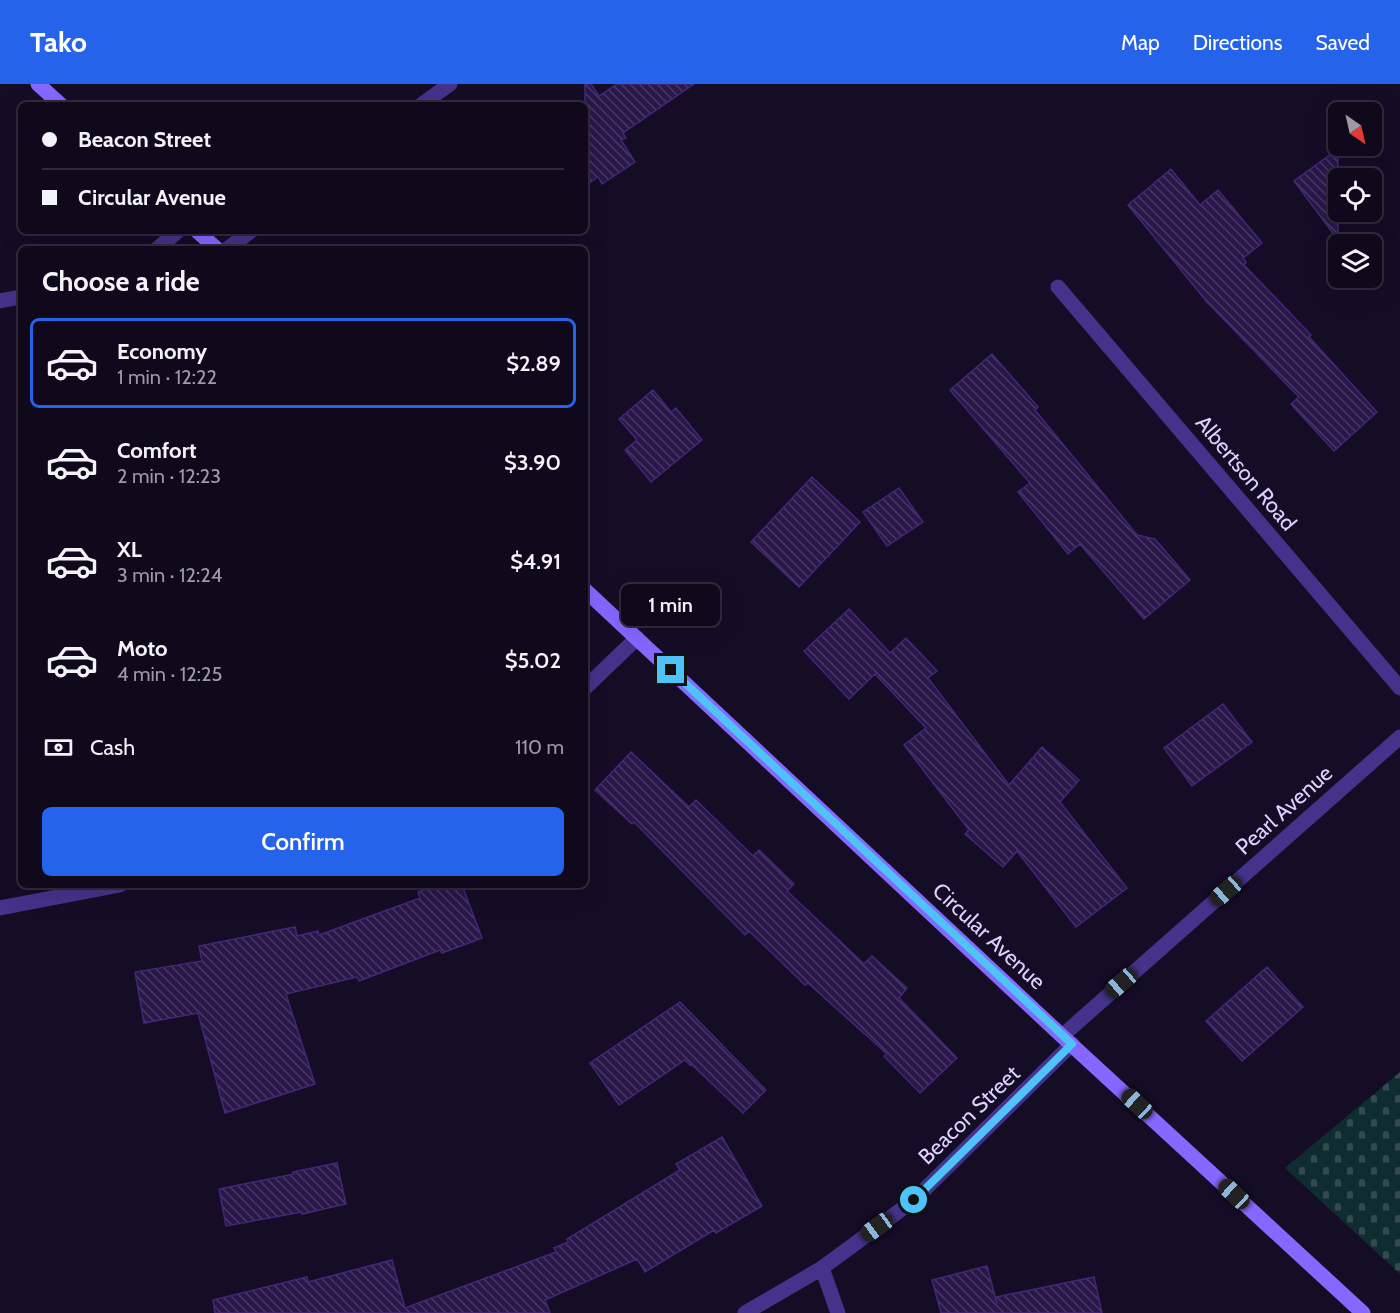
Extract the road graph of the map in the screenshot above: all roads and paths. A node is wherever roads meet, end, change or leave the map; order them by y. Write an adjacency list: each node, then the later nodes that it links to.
1 (38, 84): 3 (main road)
2 (450, 84): 4 (street)
3 (58, 102)
4 (425, 102)
5 (174, 234): 8 (street)
6 (200, 234): 9 (main road)
7 (247, 234): 10 (street)
8 (160, 246)
9 (214, 246)
10 (231, 246)
11 (1059, 287): 17 (street, Albertson Road)
12 (18, 298): 13 (street)
13 (0, 301)
14 (588, 593): 15 (main road, Circular Avenue)
15 (637, 638): 16 (street); 21 (main road, Circular Avenue)
16 (588, 685)
17 (1400, 688)
18 (1400, 737): 21 (street, Pearl Avenue)
19 (104, 888): 20 (street)
20 (0, 908)
21 (1067, 1040): 22 (street, Beacon Street); 25 (main road, Circular Avenue)
22 (822, 1268): 23 (street, Beacon Street); 24 (street)
23 (745, 1313)
24 (838, 1313)
25 (1363, 1313)

